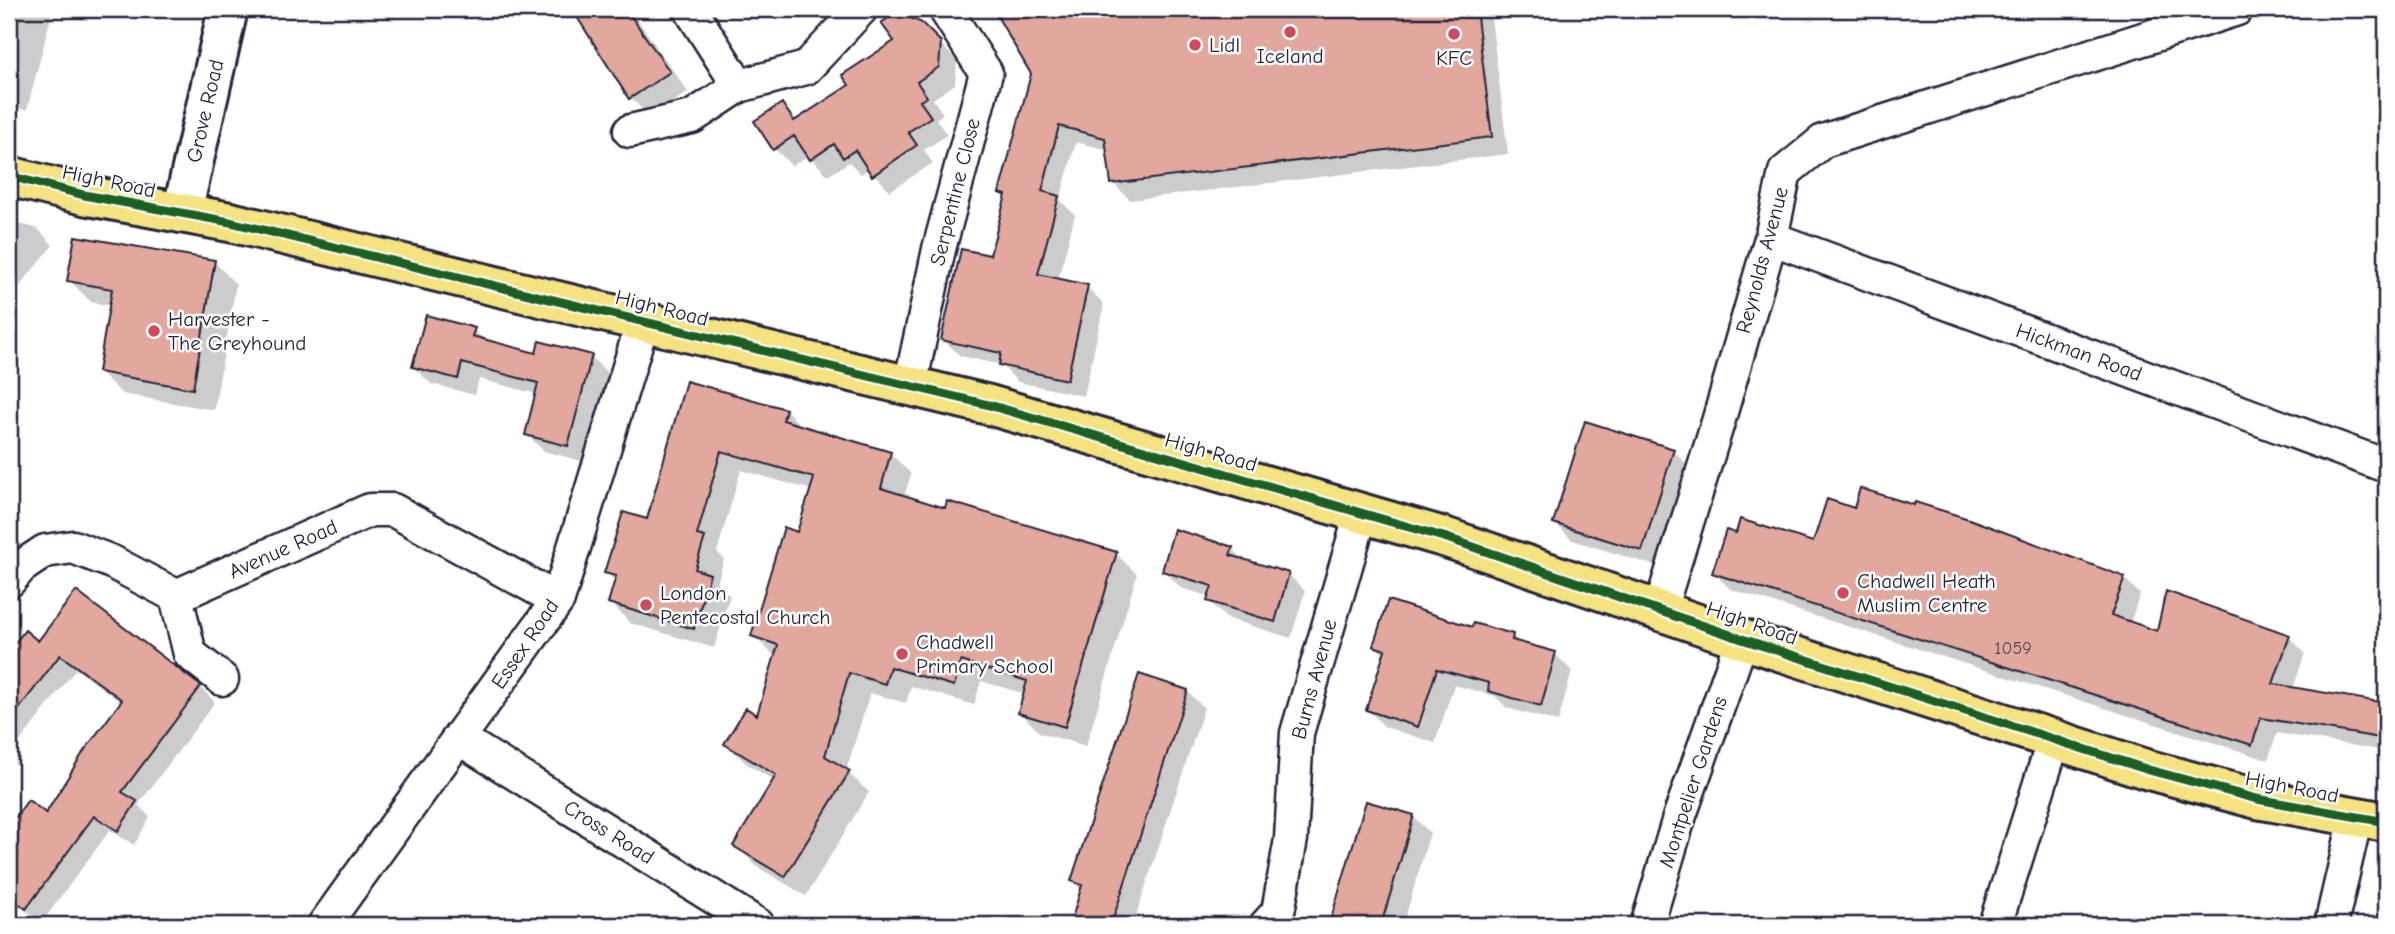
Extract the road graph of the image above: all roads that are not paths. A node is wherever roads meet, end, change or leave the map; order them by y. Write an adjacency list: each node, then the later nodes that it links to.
1 (229, 9): 9 (street, Grove Road)
2 (691, 9): 6 (street)
3 (861, 9): 6 (street)
4 (945, 9): 12 (street, Serpentine Close)
5 (2237, 9): 10 (street, Reynolds Avenue)
6 (740, 86): 7 (street)
7 (630, 131)
8 (9, 176): 9 (main road, High Road)
9 (182, 214): 11 (main road, High Road)
10 (1771, 238): 13 (street, Hickman Road); 18 (street, Reynolds Avenue)
11 (642, 321): 12 (main road, High Road); 17 (street, Essex Road)
12 (910, 386): 14 (main road, High Road)
13 (2386, 466)
14 (1361, 514): 18 (main road, High Road); 26 (street, Burns Avenue)
15 (9, 581): 16 (street)
16 (176, 596): 17 (street, Avenue Road); 20 (street)
17 (558, 600): 21 (street, Essex Road)
18 (1660, 610): 19 (main road, High Road)
19 (1742, 639): 22 (main road, High Road); 27 (street, Montpelier Gardens)
20 (222, 679)
21 (460, 739): 24 (street, Essex Road); 25 (street, Cross Road)
22 (2054, 739): 23 (main road, High Road); 28 (street)
23 (2371, 819): 29 (street)
24 (324, 925)
25 (758, 925)
26 (1266, 925)
27 (1647, 925)
28 (1995, 925)
29 (2331, 925)

